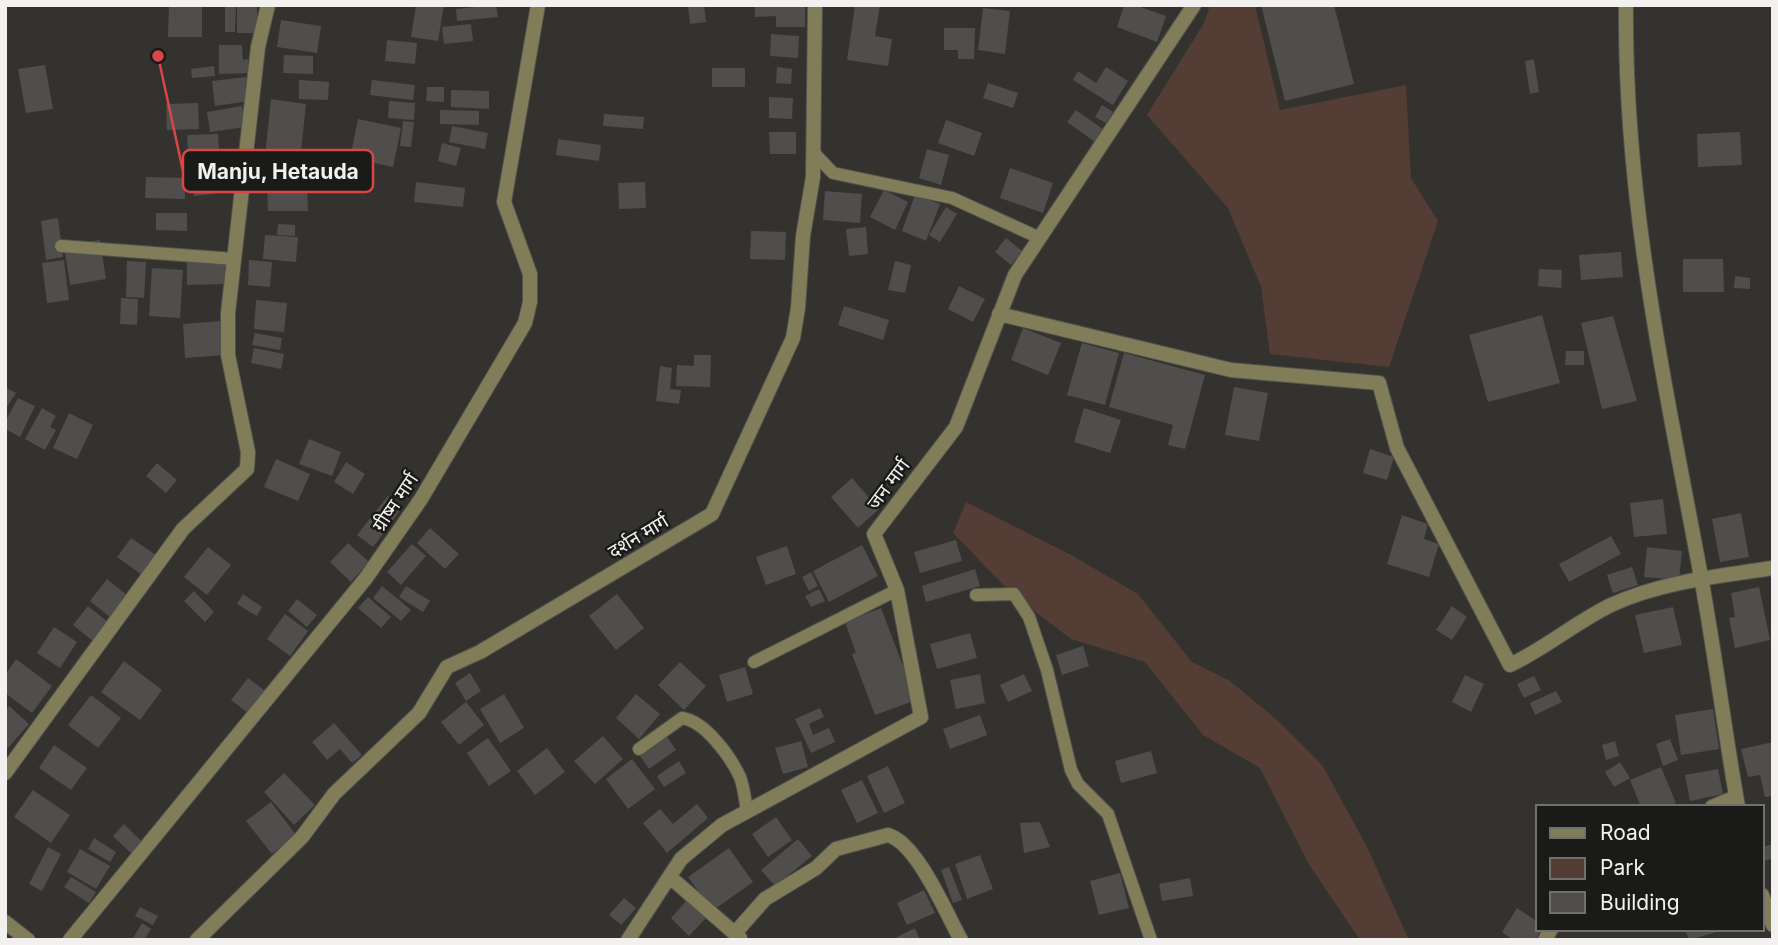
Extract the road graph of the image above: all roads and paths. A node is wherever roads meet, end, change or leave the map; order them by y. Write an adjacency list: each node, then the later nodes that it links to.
1 (268, 5): 9 (street)
2 (538, 5): 26 (street, ग्रीष्म मार्ग)
3 (815, 5): 6 (street, दर्शन मार्ग)
4 (1194, 5): 7 (street, जन मार्ग)
5 (1626, 5): 12 (street)
6 (814, 153): 7 (lane); 27 (street, दर्शन मार्ग)
7 (1040, 238): 10 (street, जन मार्ग)
8 (61, 246): 9 (lane)
9 (234, 259): 17 (street)
10 (999, 314): 12 (street); 13 (street, जन मार्ग)
11 (1773, 568): 12 (street)
12 (1702, 579): 18 (street)
13 (897, 590): 15 (lane); 19 (street, जन मार्ग)
14 (976, 595): 30 (lane)
15 (754, 662)
16 (639, 749): 19 (lane)
17 (5, 773)
18 (1737, 802)
19 (747, 811): 20 (street, जन मार्ग)
20 (670, 877): 24 (street); 28 (street, जन मार्ग)
21 (1764, 900): 23 (street)
22 (6, 924): 25 (street)
23 (1773, 925)
24 (739, 937): 29 (street)
25 (28, 940)
26 (70, 940)
27 (197, 940)
28 (628, 940)
29 (961, 940)
30 (1151, 940)

